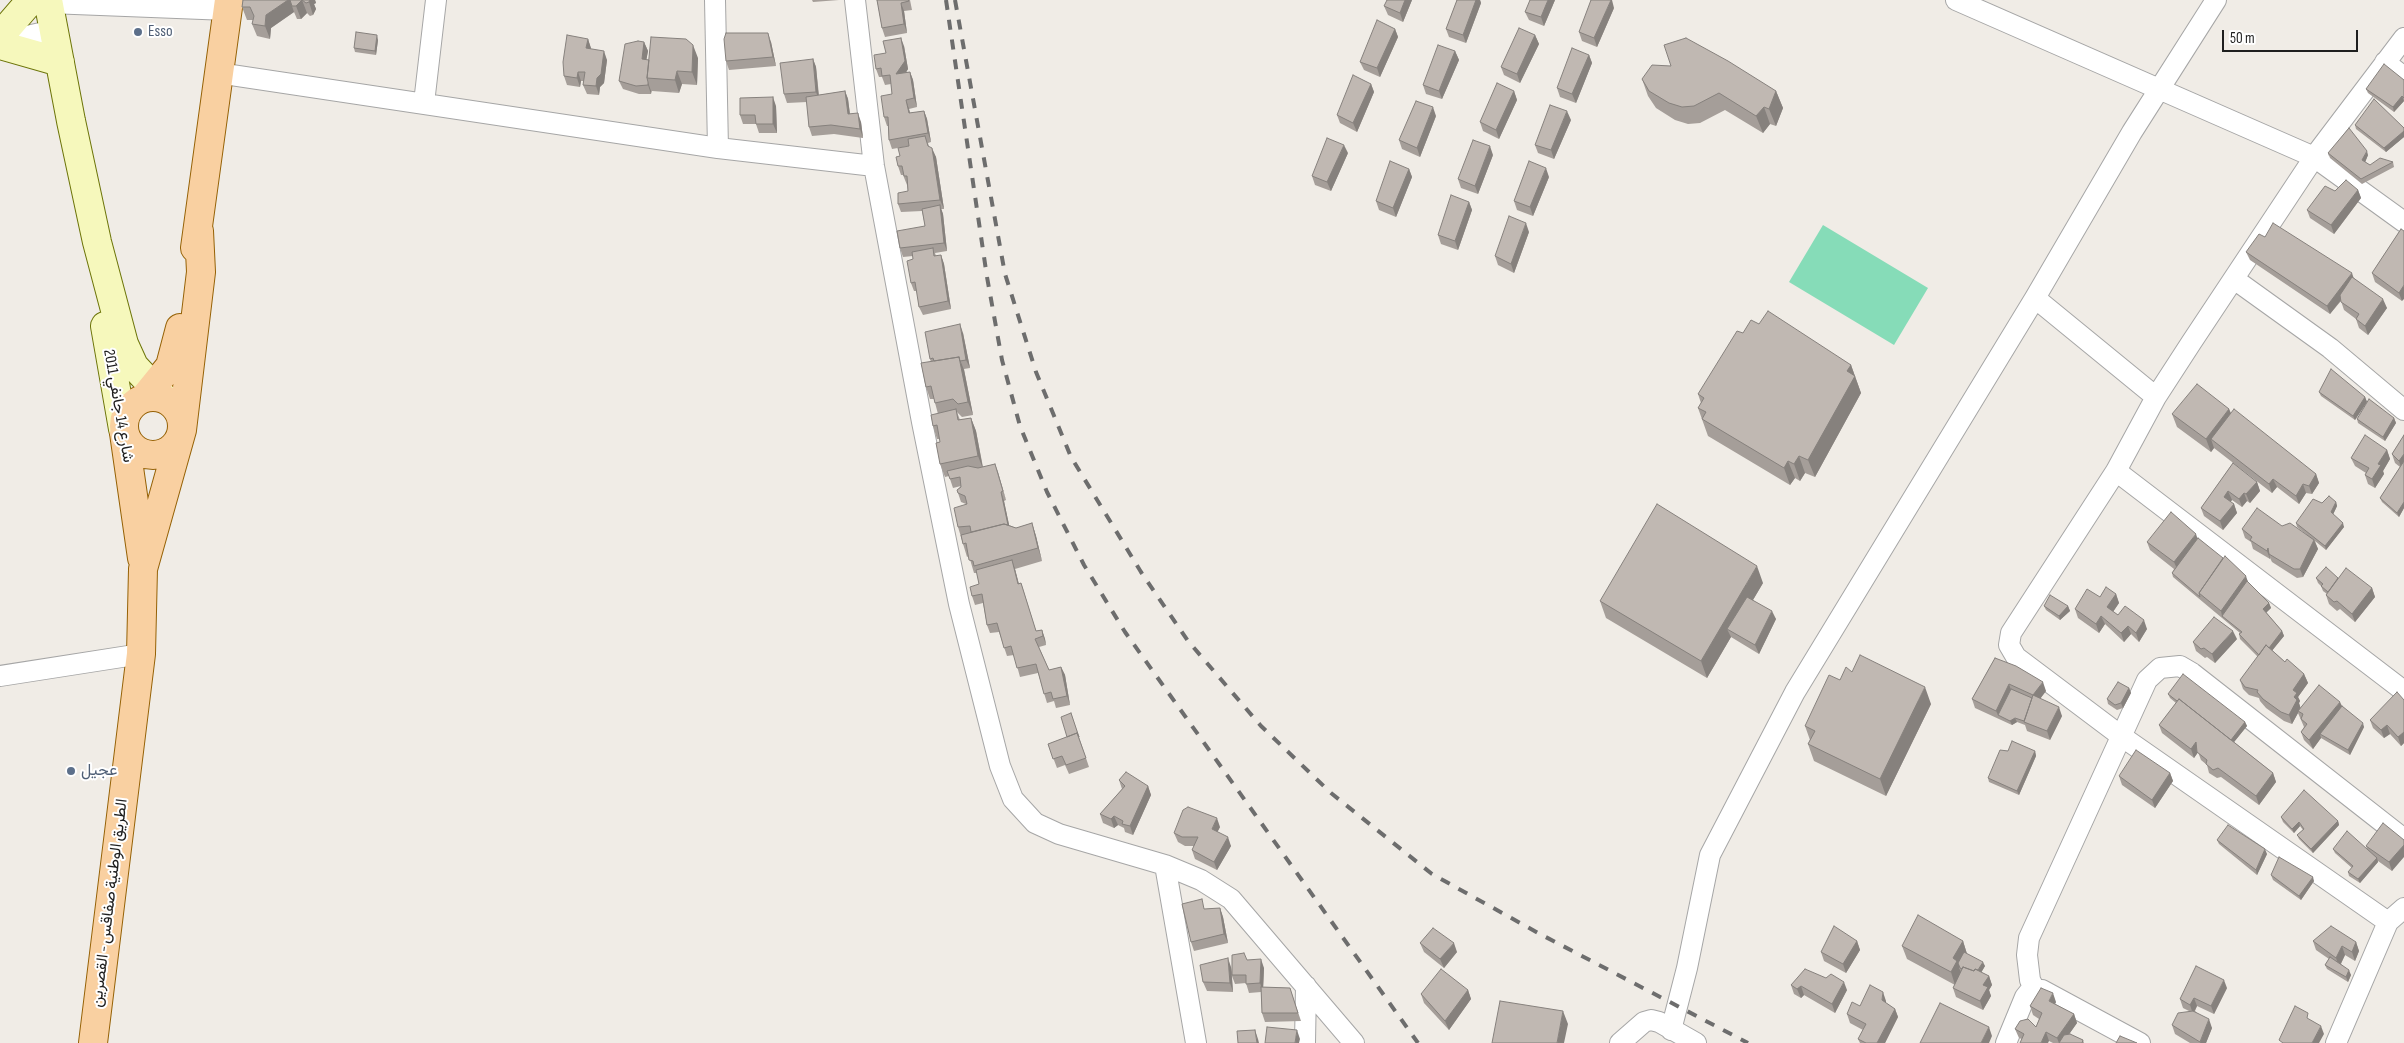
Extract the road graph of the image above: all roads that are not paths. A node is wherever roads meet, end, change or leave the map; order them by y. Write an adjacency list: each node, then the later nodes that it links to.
1 (436, 0): 17 (street)
2 (715, 0): 18 (street)
3 (855, 0): 20 (street)
4 (1956, 0): 16 (street)
5 (2216, 0): 16 (street)
6 (43, 1): 7 (street); 8 (main road, شارع 14 جانفي 2011); 9 (main road)
7 (228, 5): 14 (main road, الطريق الوطنية صفاقس - القصرين)
8 (54, 30): 11 (street); 12 (main road, شارع 14 جانفي 2011)
9 (0, 36)
10 (2404, 38): 13 (street)
11 (0, 43): 12 (main road)
12 (60, 62): 23 (main road, شارع 14 جانفي 2011)
13 (2385, 62): 15 (street); 19 (street)
14 (218, 73): 17 (street); 22 (main road, الطريق الوطنية صفاقس - القصرين)
15 (2404, 77)
16 (2160, 90): 19 (street); 25 (street)
17 (424, 103): 18 (street)
18 (718, 148): 20 (street)
19 (2314, 157): 21 (street); 24 (street)
20 (874, 166): 38 (street)
21 (2404, 222)
22 (199, 231): 26 (main road, الطريق الوطنية صفاقس - القصرين); 30 (main road, الطريق الوطنية صفاقس - القصرين)
23 (97, 242): 26 (main road, شارع 14 جانفي 2011); 29 (main road, شارع 14 جانفي 2011)
24 (2234, 279): 27 (street); 28 (street)
25 (2035, 298): 27 (street); 43 (street)
26 (154, 395): 29 (main road); 30 (main road)
27 (2156, 397): 31 (street)
28 (2404, 410)
29 (124, 429): 30 (main road); 32 (main road, شارع 14 جانفي 2011)
30 (182, 430): 32 (main road, الطريق الوطنية صفاقس - القصرين)
31 (2116, 471): 35 (street); 36 (street)
32 (143, 569): 33 (main road, الطريق الوطنية صفاقس - القصرين)
33 (141, 654): 34 (street); 45 (main road, الطريق الوطنية صفاقس - القصرين)
34 (0, 676)
35 (2404, 691)
36 (2121, 736): 37 (street); 40 (street); 42 (street)
37 (2404, 839)
38 (1164, 865): 41 (street); 46 (street)
39 (2404, 908): 40 (street)
40 (2388, 922): 53 (street)
41 (1306, 986): 47 (street); 48 (street)
42 (2035, 990): 44 (street); 51 (street)
43 (1671, 1030): 49 (street); 50 (street)
44 (2114, 1037): 52 (street)
45 (93, 1043)
46 (1196, 1043)
47 (1305, 1043)
48 (1354, 1043)
49 (1620, 1043)
50 (1696, 1043)
51 (2006, 1043)
52 (2140, 1043)
53 (2336, 1043)

